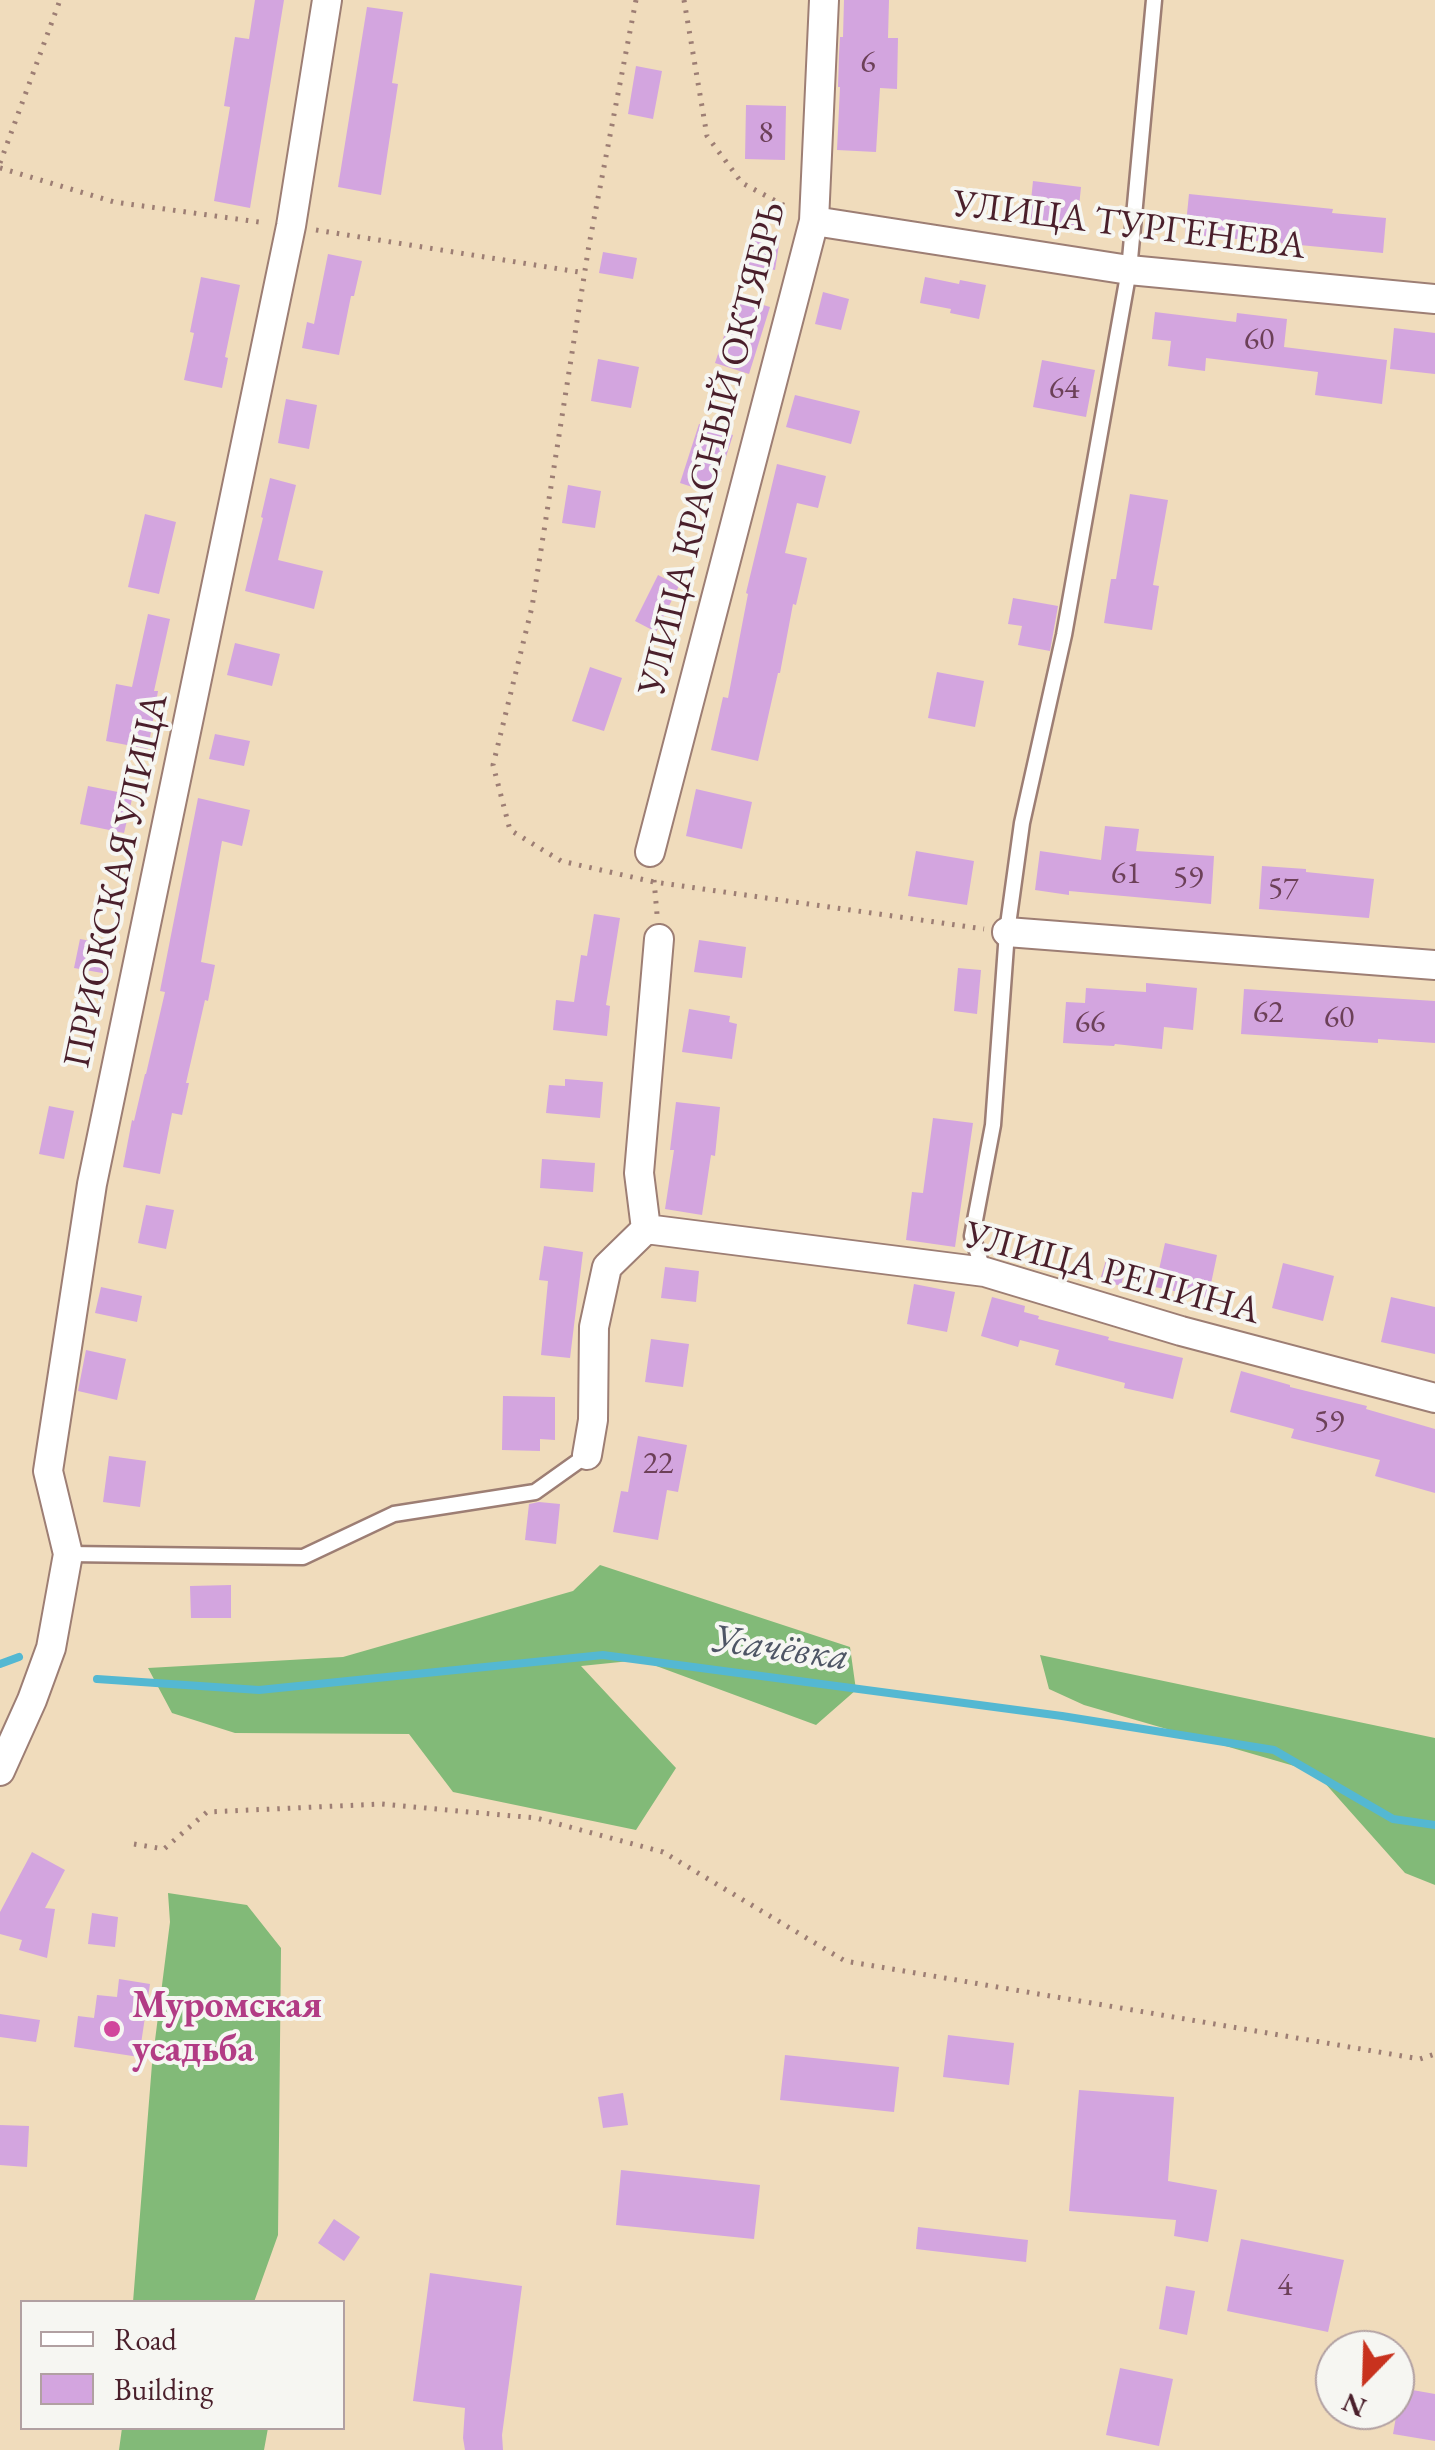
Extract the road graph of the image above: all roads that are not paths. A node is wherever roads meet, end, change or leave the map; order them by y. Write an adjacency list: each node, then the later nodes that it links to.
1 (328, 0): 15 (street, ПРИОКСКАЯ УЛИЦА)
2 (824, 0): 4 (street, УЛИЦА КРАСНЫЙ ОКТЯБРЬ)
3 (1154, 0): 5 (lane)
4 (814, 221): 5 (street, УЛИЦА ТУРГЕНЕВА); 7 (street, УЛИЦА КРАСНЫЙ ОКТЯБРЬ)
5 (1130, 270): 6 (street, УЛИЦА ТУРГЕНЕВА); 8 (lane)
6 (1435, 299)
7 (650, 852)
8 (1007, 932): 10 (street); 12 (lane)
9 (659, 939): 11 (street)
10 (1435, 965)
11 (646, 1229): 12 (street, УЛИЦА РЕПИНА); 14 (street)
12 (985, 1272): 13 (street, УЛИЦА РЕПИНА)
13 (1435, 1398)
14 (587, 1455): 15 (lane)
15 (68, 1554): 16 (street, ПРИОКСКАЯ УЛИЦА)
16 (0, 1771)

